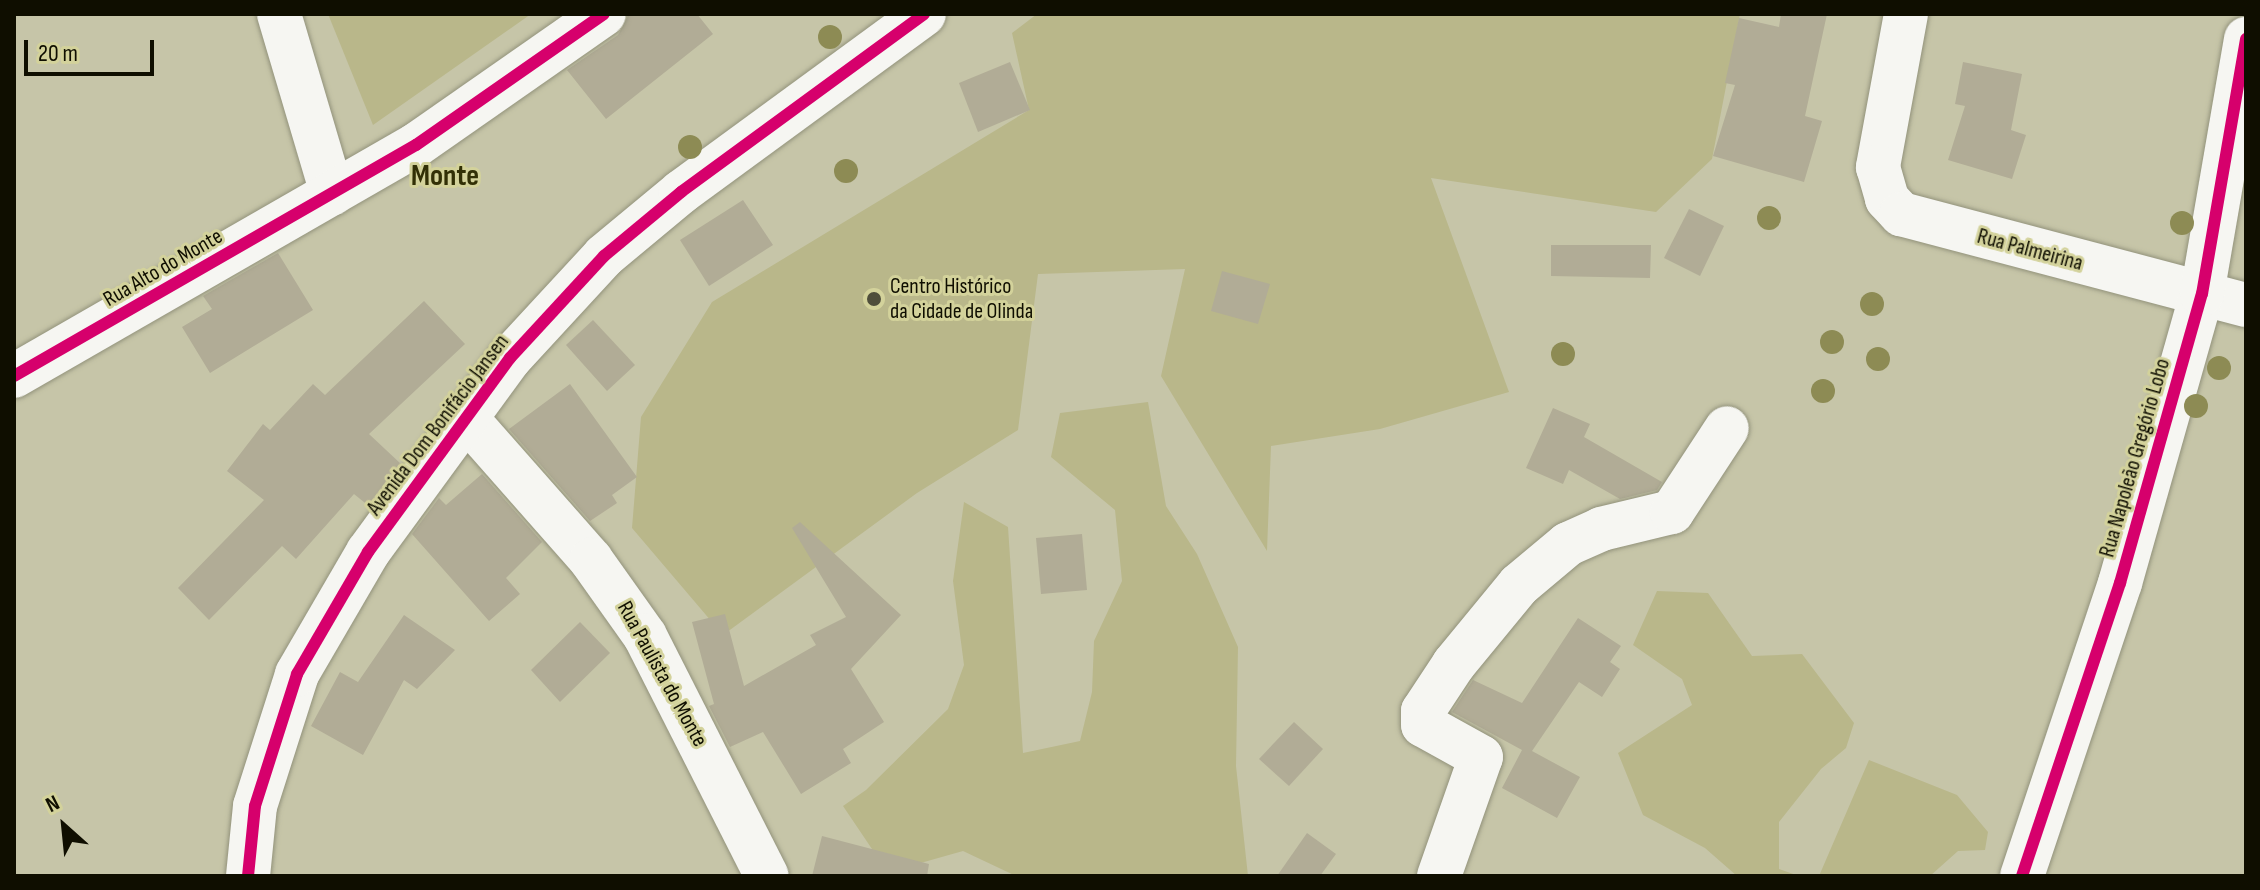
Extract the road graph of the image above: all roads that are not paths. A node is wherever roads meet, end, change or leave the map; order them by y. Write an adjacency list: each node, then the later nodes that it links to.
1 (279, 14): 6 (street)
2 (604, 14): 6 (street)
3 (924, 14): 10 (street, Avenida Dom Bonifácio Jansen)
4 (1906, 14): 7 (street, Rua Palmeirina)
5 (2246, 39): 7 (street, Rua Napoleão Gregório Lobo)
6 (332, 193): 9 (street, Rua Alto do Monte)
7 (2202, 294): 8 (street, Rua Palmeirina); 15 (street, Rua Napoleão Gregório Lobo)
8 (2246, 305)
9 (14, 376)
10 (466, 418): 12 (street, Avenida Dom Bonifácio Jansen); 13 (street, Rua Paulista do Monte)
11 (1727, 428): 14 (street)
12 (248, 876)
13 (767, 876)
14 (1439, 876)
15 (2022, 876)

